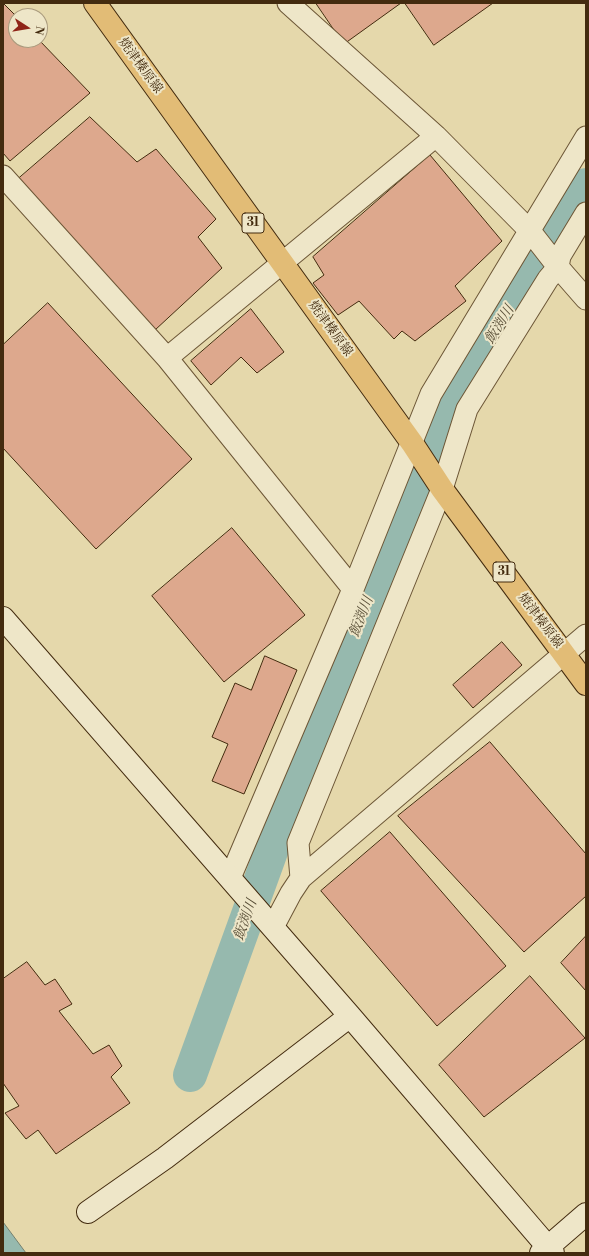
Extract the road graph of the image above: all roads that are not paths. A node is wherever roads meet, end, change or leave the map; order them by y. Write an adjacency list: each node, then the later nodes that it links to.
1 (95, 3): 8 (main road, 焼津榛原線 / 31)
2 (288, 3): 3 (street)
3 (436, 136): 7 (street); 8 (street)
4 (586, 138): 7 (street)
5 (3, 176): 11 (street)
6 (586, 212): 9 (street)
7 (530, 230): 9 (street); 12 (street)
8 (282, 262): 11 (street); 12 (main road, 焼津榛原線 / 31)
9 (558, 267): 10 (street); 13 (street)
10 (586, 299)
11 (167, 358): 14 (street)
12 (412, 443): 13 (main road, 焼津榛原線 / 31); 14 (street)
13 (442, 489): 17 (main road, 焼津榛原線 / 31); 20 (street)
14 (353, 589): 21 (street)
15 (3, 618): 21 (street)
16 (586, 636): 17 (street)
17 (565, 654): 18 (main road, 焼津榛原線 / 31); 19 (main road, 焼津榛原線 / 31); 20 (street)
18 (586, 675)
19 (586, 684)
20 (302, 878): 22 (street)
21 (234, 883): 22 (street)
22 (272, 927): 23 (street)
23 (350, 1016): 24 (street); 26 (street)
24 (88, 1212)
25 (586, 1214): 26 (street)
26 (547, 1251)

